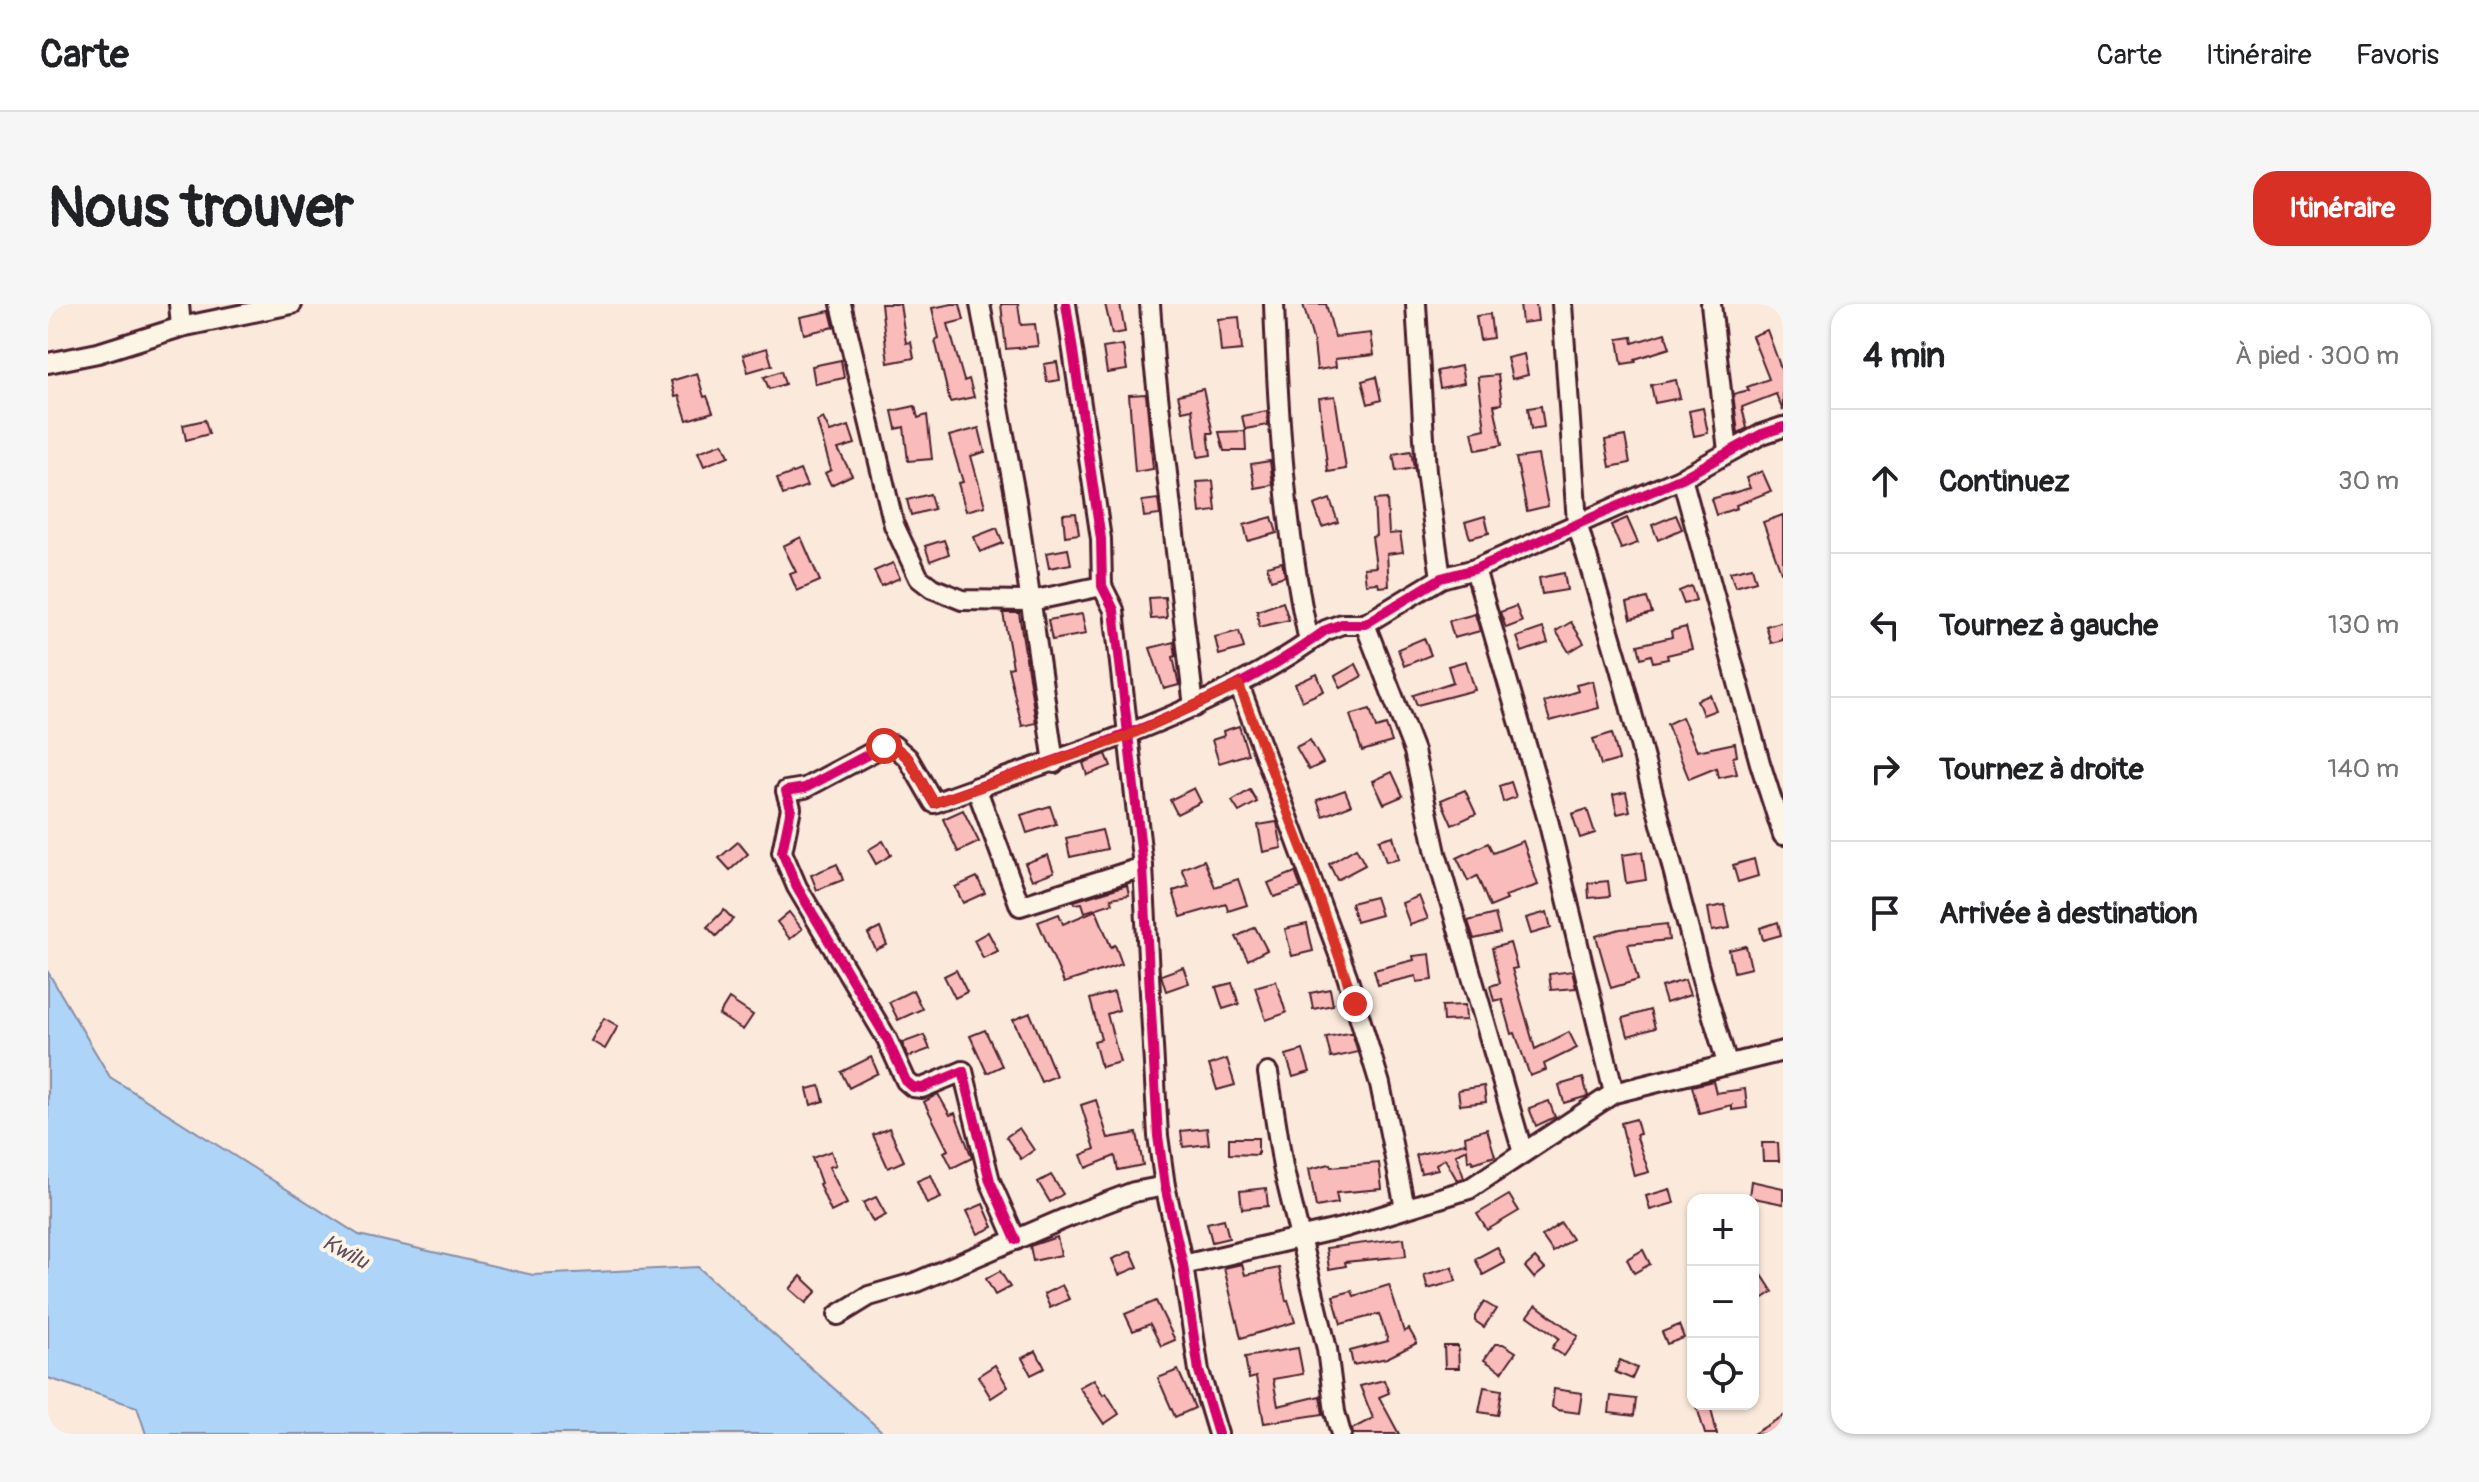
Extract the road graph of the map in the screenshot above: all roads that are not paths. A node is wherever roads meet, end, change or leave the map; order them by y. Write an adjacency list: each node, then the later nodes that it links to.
1 (179, 304): 11 (street)
2 (292, 304): 11 (street)
3 (841, 304): 20 (street)
4 (980, 304): 20 (street)
5 (1066, 304): 19 (street)
6 (1150, 304): 24 (street)
7 (1274, 304): 22 (street)
8 (1416, 304): 18 (street)
9 (1562, 304): 16 (street)
10 (1711, 304): 14 (street)
11 (181, 327): 12 (street)
12 (48, 363)
13 (1783, 427): 14 (street)
14 (1728, 451): 15 (street)
15 (1682, 478): 16 (street); 28 (street)
16 (1577, 523): 17 (street); 31 (street)
17 (1475, 569): 18 (street); 33 (street)
18 (1441, 578): 21 (street)
19 (1102, 586): 20 (street); 25 (street)
20 (1031, 601): 26 (street)
21 (1365, 624): 22 (street); 34 (street)
22 (1309, 642): 23 (street)
23 (1239, 685): 24 (street); 36 (street)
24 (1194, 707): 25 (street)
25 (1128, 736): 26 (street); 29 (street)
26 (1054, 763): 27 (street)
27 (976, 787): 29 (street); 38 (street)
28 (1783, 835)
29 (1143, 867): 35 (street)
30 (1783, 1051): 31 (street)
31 (1727, 1063): 33 (street)
32 (1268, 1073): 37 (street)
33 (1614, 1093): 34 (street)
34 (1523, 1153): 36 (street)
35 (1165, 1186): 38 (street); 39 (street)
36 (1405, 1208): 37 (street)
37 (1298, 1237): 39 (street); 42 (street)
38 (1016, 1240): 40 (street)
39 (1183, 1265): 41 (street)
40 (838, 1315)
41 (1218, 1434)
42 (1341, 1434)

